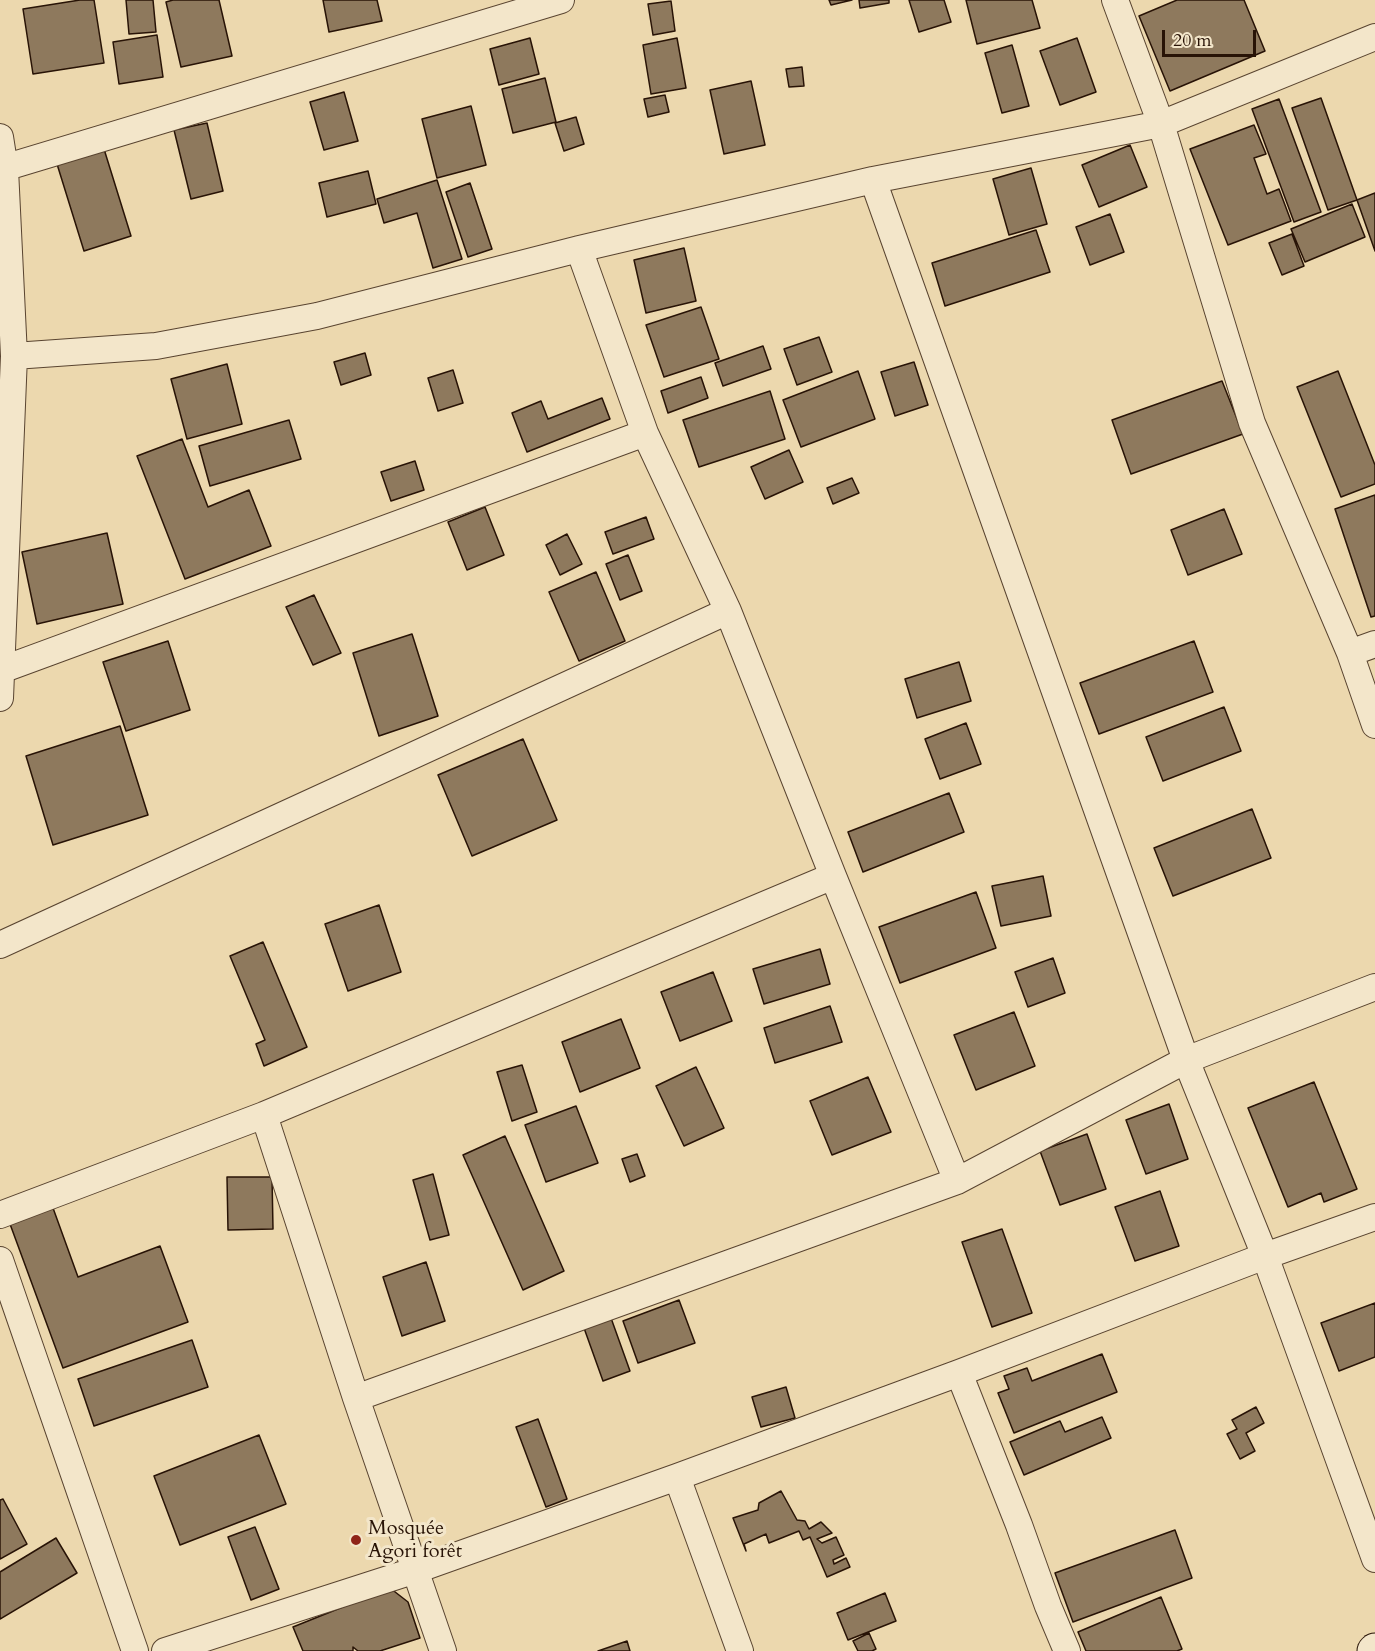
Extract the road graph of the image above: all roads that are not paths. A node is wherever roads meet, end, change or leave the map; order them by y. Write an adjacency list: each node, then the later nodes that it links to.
1 (561, 0): 6 (street)
2 (1115, 0): 4 (street)
3 (1375, 37): 4 (street)
4 (1161, 124): 7 (street); 13 (street)
5 (0, 137): 6 (street)
6 (2, 170): 9 (street)
7 (873, 180): 8 (street); 20 (street)
8 (579, 249): 9 (street); 10 (street)
9 (14, 356): 14 (street)
10 (645, 433): 11 (street); 14 (street)
11 (729, 610): 17 (street); 18 (street)
12 (1375, 644): 13 (street)
13 (1350, 653): 16 (street)
14 (1, 670): 15 (street)
15 (0, 698)
16 (1375, 725)
17 (833, 876): 21 (street); 22 (street)
18 (0, 945)
19 (1375, 987): 20 (street)
20 (1186, 1060): 22 (street); 25 (street)
21 (264, 1114): 23 (street); 28 (street)
22 (957, 1181): 28 (street)
23 (0, 1215)
24 (1375, 1217): 25 (street)
25 (1265, 1256): 27 (street); 30 (street)
26 (0, 1260): 32 (street)
27 (959, 1373): 29 (street); 36 (street)
28 (356, 1398): 31 (street)
29 (676, 1477): 31 (street); 35 (street)
30 (1375, 1559)
31 (416, 1570): 33 (street); 34 (street)
32 (135, 1651)
33 (165, 1651)
34 (442, 1651)
35 (740, 1651)
36 (1067, 1651)

